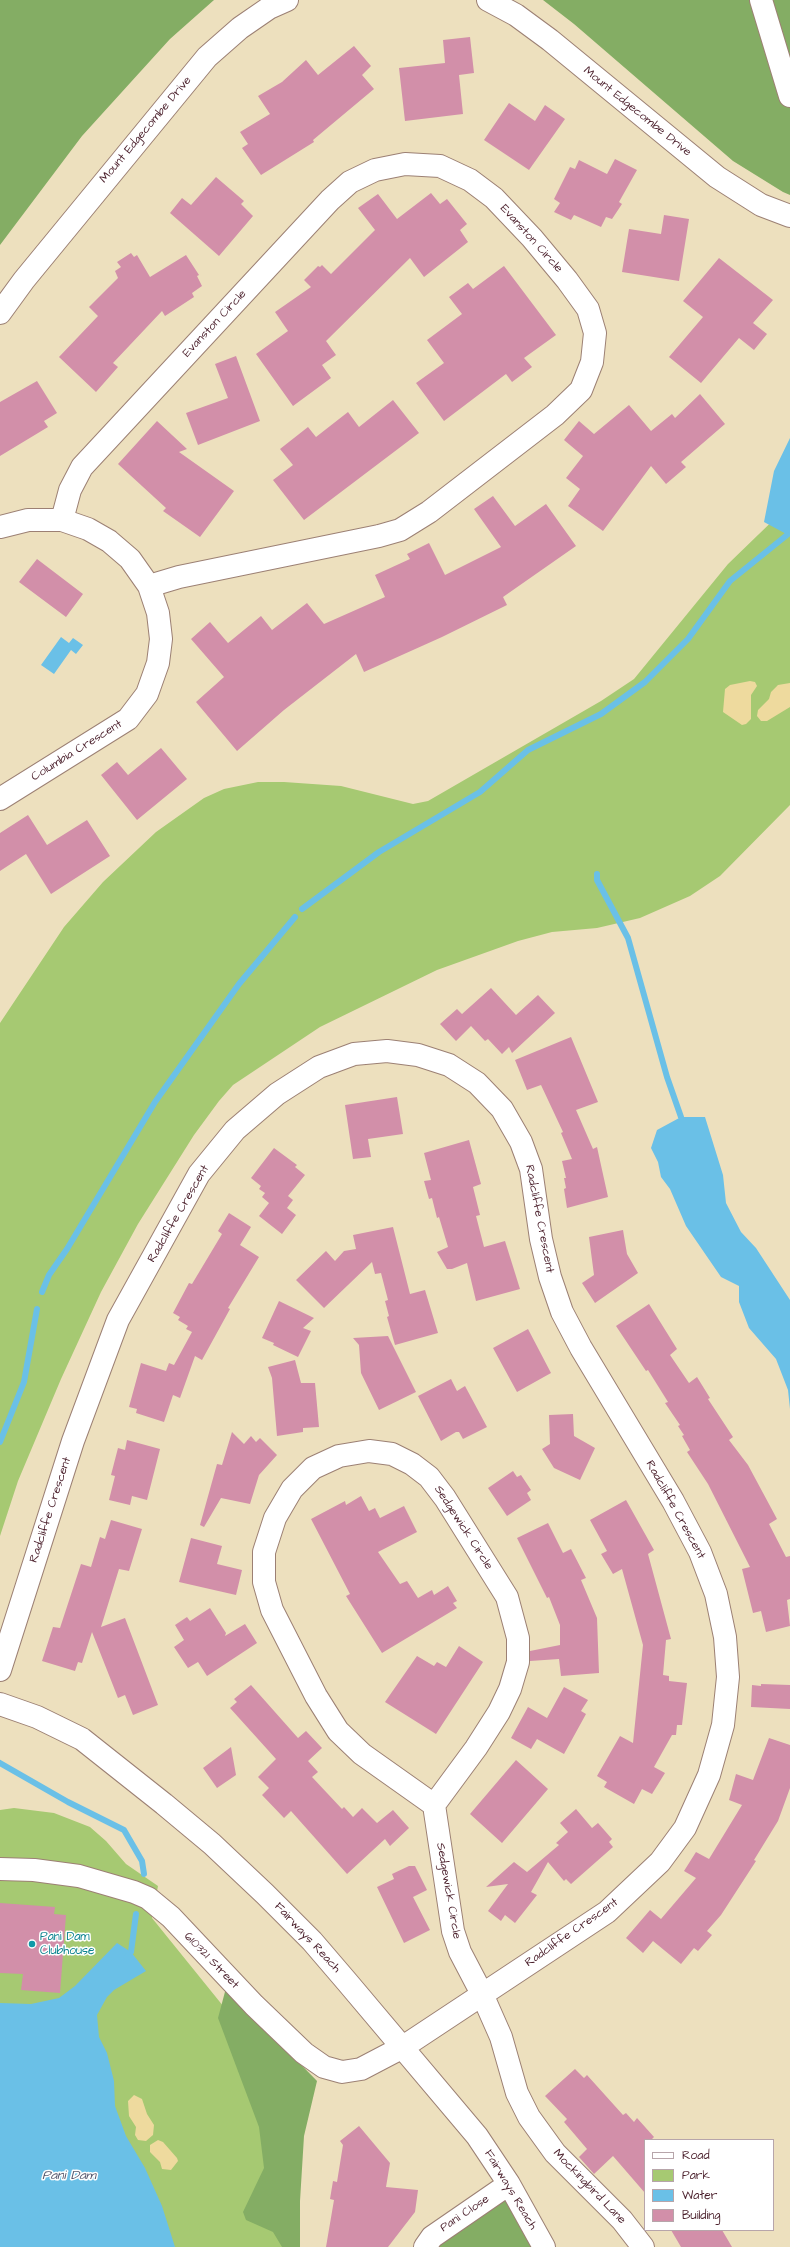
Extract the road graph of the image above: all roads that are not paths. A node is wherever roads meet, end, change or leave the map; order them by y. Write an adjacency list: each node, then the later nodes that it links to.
1 (287, 0): 6 (street, Mount Edgecombe Drive)
2 (488, 0): 5 (street, Mount Edgecombe Drive)
3 (761, 0): 4 (street)
4 (790, 96)
5 (790, 216)
6 (24, 280): 7 (street, Mount Edgecombe Drive); 8 (street, Mount Edgecombe Drive)
7 (0, 297)
8 (0, 313)
9 (62, 520): 10 (street, Columbia Crescent); 11 (street, Columbia Crescent); 11 (street, Evanston Circle)
10 (0, 527)
11 (149, 586): 12 (street, Columbia Crescent)
12 (0, 799)
13 (0, 1670): 17 (street, Radcliffe Crescent)
14 (0, 1704): 18 (street, Fairways Reach)
15 (434, 1805): 15 (street, Sedgewick Circle); 17 (street, Sedgewick Circle)
16 (0, 1869): 18 (street, 610321 Street)
17 (482, 1994): 18 (street, Radcliffe Crescent); 22 (street, Mockingbird Lane)
18 (403, 2047): 19 (street, Fairways Reach)
19 (509, 2184): 20 (street, Pani Close); 21 (street, Fairways Reach)
20 (425, 2247)
21 (544, 2247)
22 (643, 2247)

